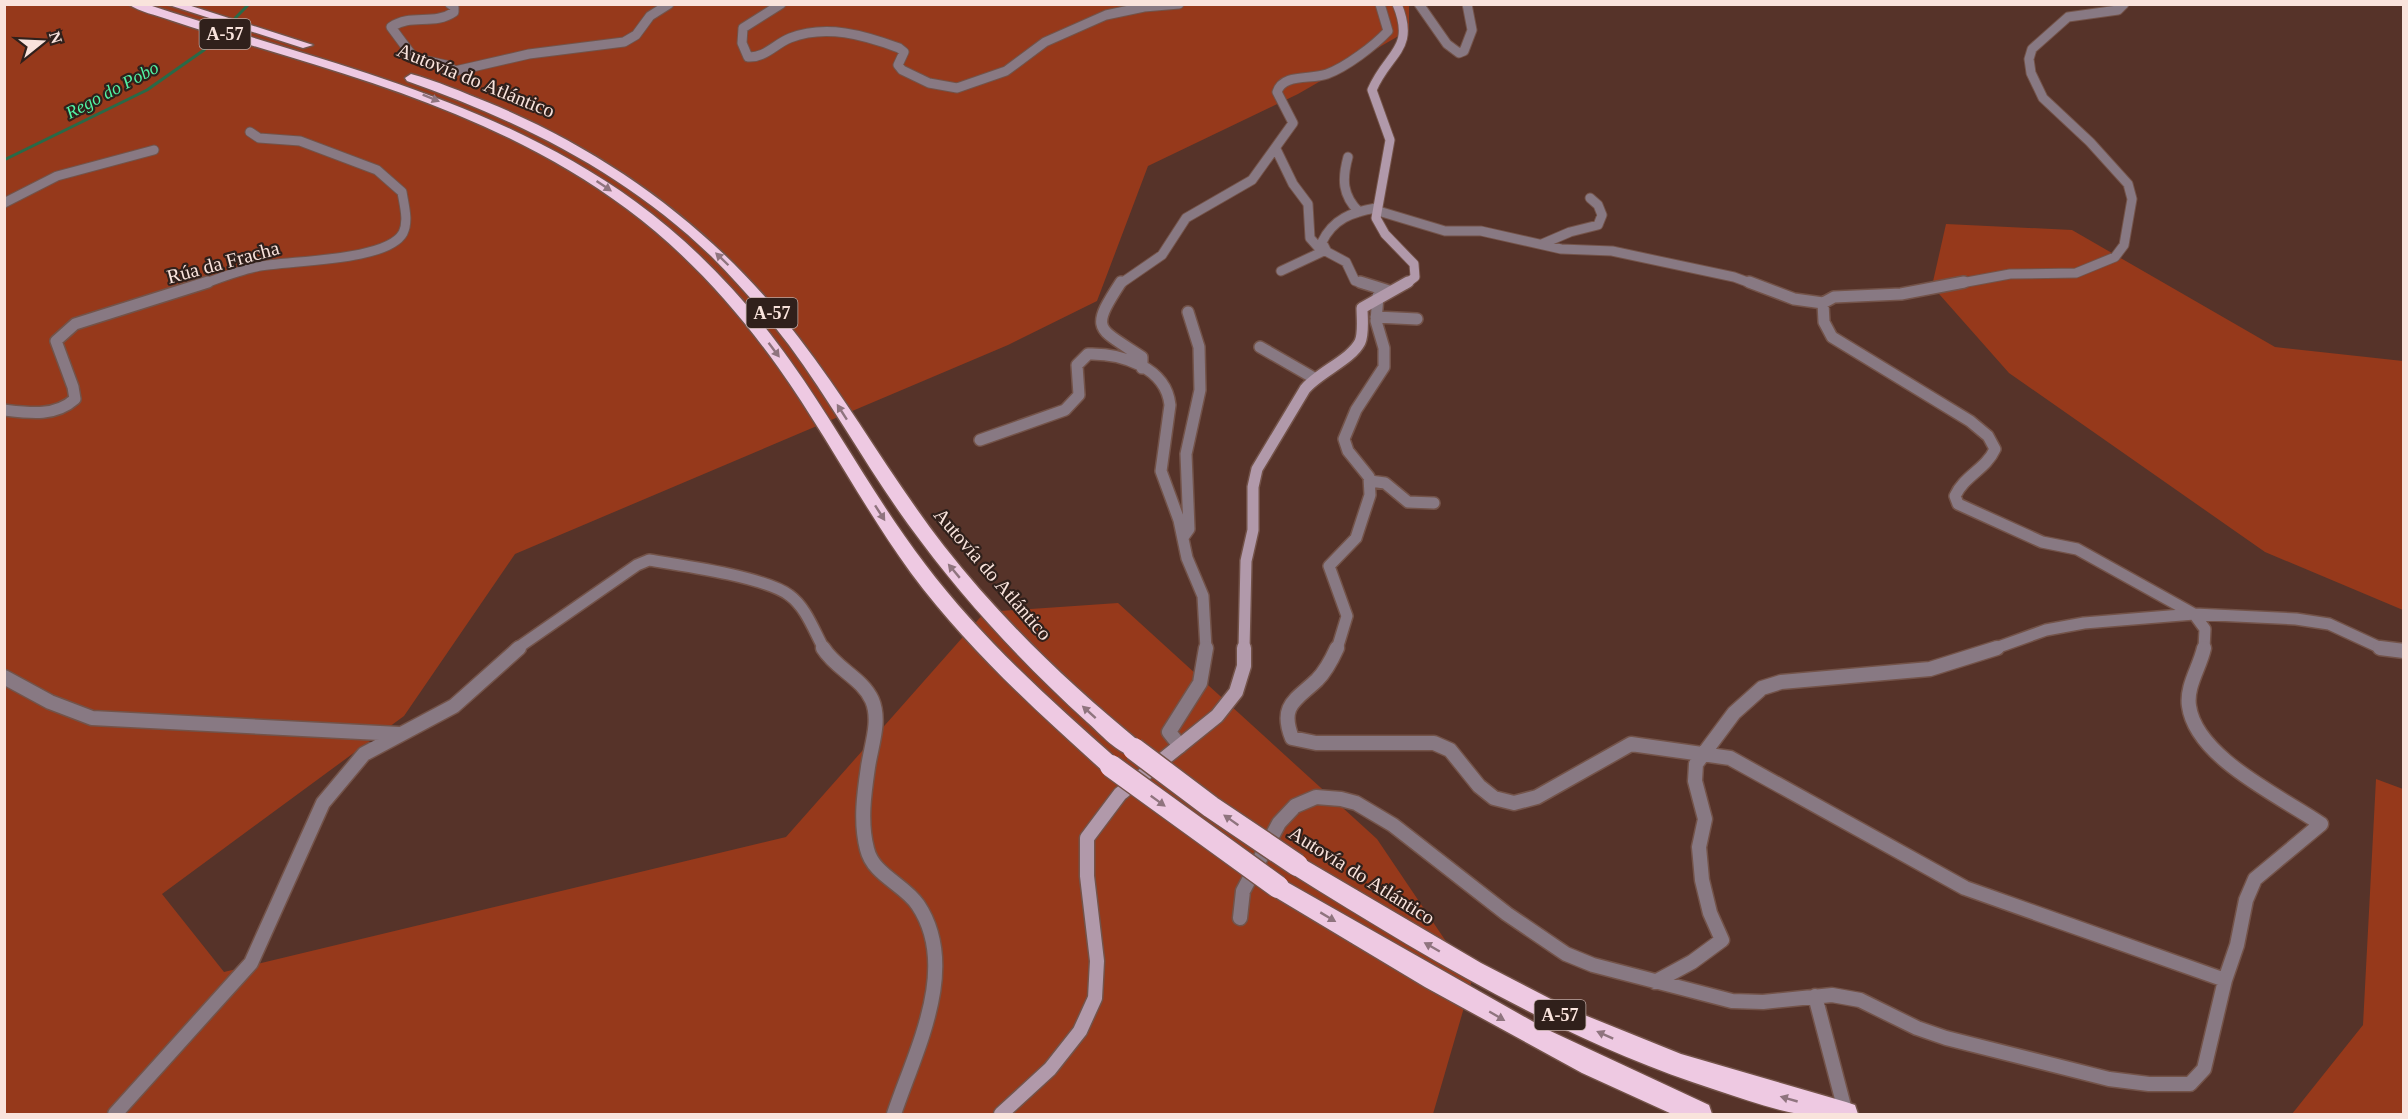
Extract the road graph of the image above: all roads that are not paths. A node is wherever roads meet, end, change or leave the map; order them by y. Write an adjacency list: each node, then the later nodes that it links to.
1 (133, 4): 12 (highway, Autovía do Atlántico / A-57)
2 (171, 4): 12 (highway, Autovía do Atlántico / A-57)
3 (450, 4): 4 (street)
4 (669, 4)
5 (781, 4): 6 (street)
6 (1179, 4)
7 (1380, 4): 14 (street)
8 (1397, 4): 19 (street)
9 (1419, 4): 10 (street)
10 (1467, 4)
11 (2124, 4): 25 (street)
12 (280, 44): 50 (highway, Autovía do Atlántico / A-57, one-way to 50, bridge); 51 (highway, Autovía do Atlántico / A-57, one-way to 12, bridge)
13 (250, 132): 32 (street, Rúa da Fracha)
14 (1276, 149): 22 (street); 30 (street)
15 (154, 150): 18 (street)
16 (1348, 157): 20 (street)
17 (1590, 198): 21 (street)
18 (4, 203)
19 (1375, 209): 20 (street); 21 (street); 24 (street)
20 (1359, 212): 22 (street)
21 (1542, 244): 25 (street)
22 (1326, 250): 23 (street); 24 (street)
23 (1281, 271)
24 (1383, 294): 27 (street); 31 (street)
25 (1823, 303): 37 (street)
26 (1188, 312): 36 (street)
27 (1376, 317): 28 (street); 34 (street)
28 (1418, 319)
29 (1260, 347): 31 (street)
30 (1142, 368): 33 (street); 36 (street)
31 (1314, 378): 41 (street)
32 (4, 410)
33 (980, 440)
34 (1370, 481): 35 (street); 42 (street)
35 (1434, 503)
36 (1184, 536): 41 (street)
37 (2194, 614): 38 (street); 42 (street); 44 (street)
38 (2403, 651)
39 (4, 677): 40 (street)
40 (401, 735): 47 (street); 48 (street)
41 (1180, 746): 49 (street)
42 (1705, 753): 44 (street); 45 (street)
43 (1240, 918): 45 (street)
44 (2225, 980): 46 (street)
45 (1655, 982): 46 (street)
46 (1815, 996): 51 (street)
47 (115, 1114)
48 (894, 1114)
49 (1001, 1114)
50 (1700, 1114)
51 (1846, 1114)

